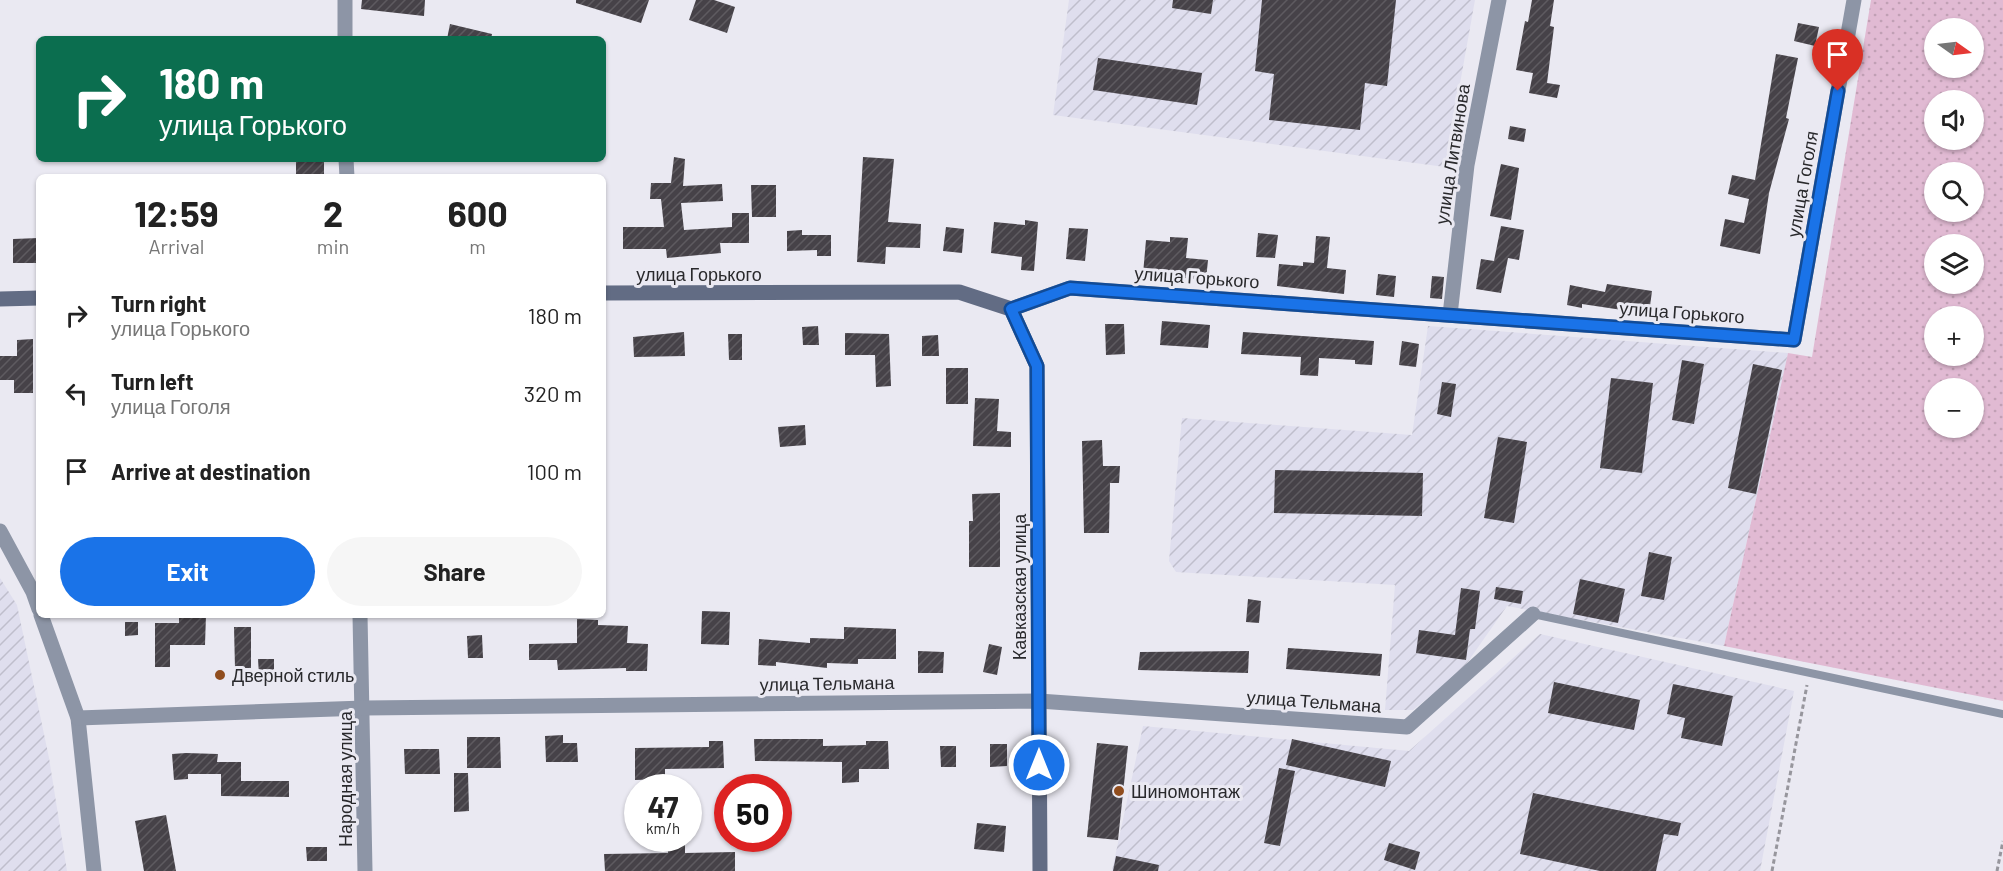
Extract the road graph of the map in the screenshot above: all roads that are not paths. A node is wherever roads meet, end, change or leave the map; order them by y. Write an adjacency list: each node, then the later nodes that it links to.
1 (345, 0): 4 (street)
2 (1498, 0): 9 (street, улица Литвинова)
3 (1854, 0): 10 (street, улица Гоголя)
4 (345, 36)
5 (606, 293): 8 (main road, улица Горького)
6 (0, 298): 7 (main road)
7 (36, 298)
8 (1011, 309): 9 (street, улица Горького); 16 (main road, Кавказская улица)
9 (1450, 315): 10 (street, улица Горького)
10 (1794, 340)
11 (0, 531): 12 (street)
12 (36, 600)
13 (1533, 614): 16 (street, улица Тельмана); 18 (lane)
14 (42, 618): 19 (street)
15 (360, 618): 17 (street, Народная улица)
16 (1039, 701): 17 (street, улица Тельмана); 22 (main road, Кавказская улица)
17 (364, 708): 19 (street, улица Тельмана); 21 (street, Народная улица)
18 (2003, 714)
19 (78, 718): 20 (street)
20 (94, 871)
21 (365, 871)
22 (1040, 871)

